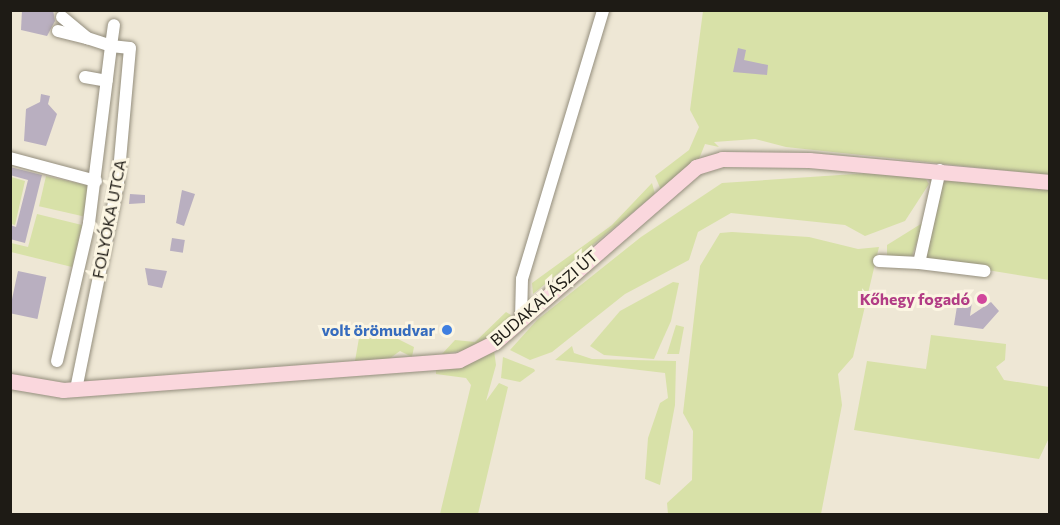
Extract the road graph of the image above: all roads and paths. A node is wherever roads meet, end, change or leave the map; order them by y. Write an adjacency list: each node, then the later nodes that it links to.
1 (603, 10): 16 (street)
2 (62, 17): 5 (street)
3 (114, 25): 6 (street)
4 (58, 31): 5 (street)
5 (87, 38): 6 (street)
6 (111, 46): 8 (street); 19 (street, FOLYÓKA UTCA)
7 (85, 77): 8 (street)
8 (107, 81): 11 (street)
9 (10, 158): 11 (street)
10 (940, 170): 12 (main road, BUDAKALÁSZI ÚT); 14 (street); 16 (main road, BUDAKALÁSZI ÚT)
11 (96, 181): 17 (street)
12 (1050, 182)
13 (879, 261): 14 (street)
14 (920, 263): 15 (street)
15 (985, 272)
16 (521, 319): 19 (main road, BUDAKALÁSZI ÚT)
17 (57, 361)
18 (10, 381): 19 (main road, BUDAKALÁSZI ÚT)
19 (76, 389)

